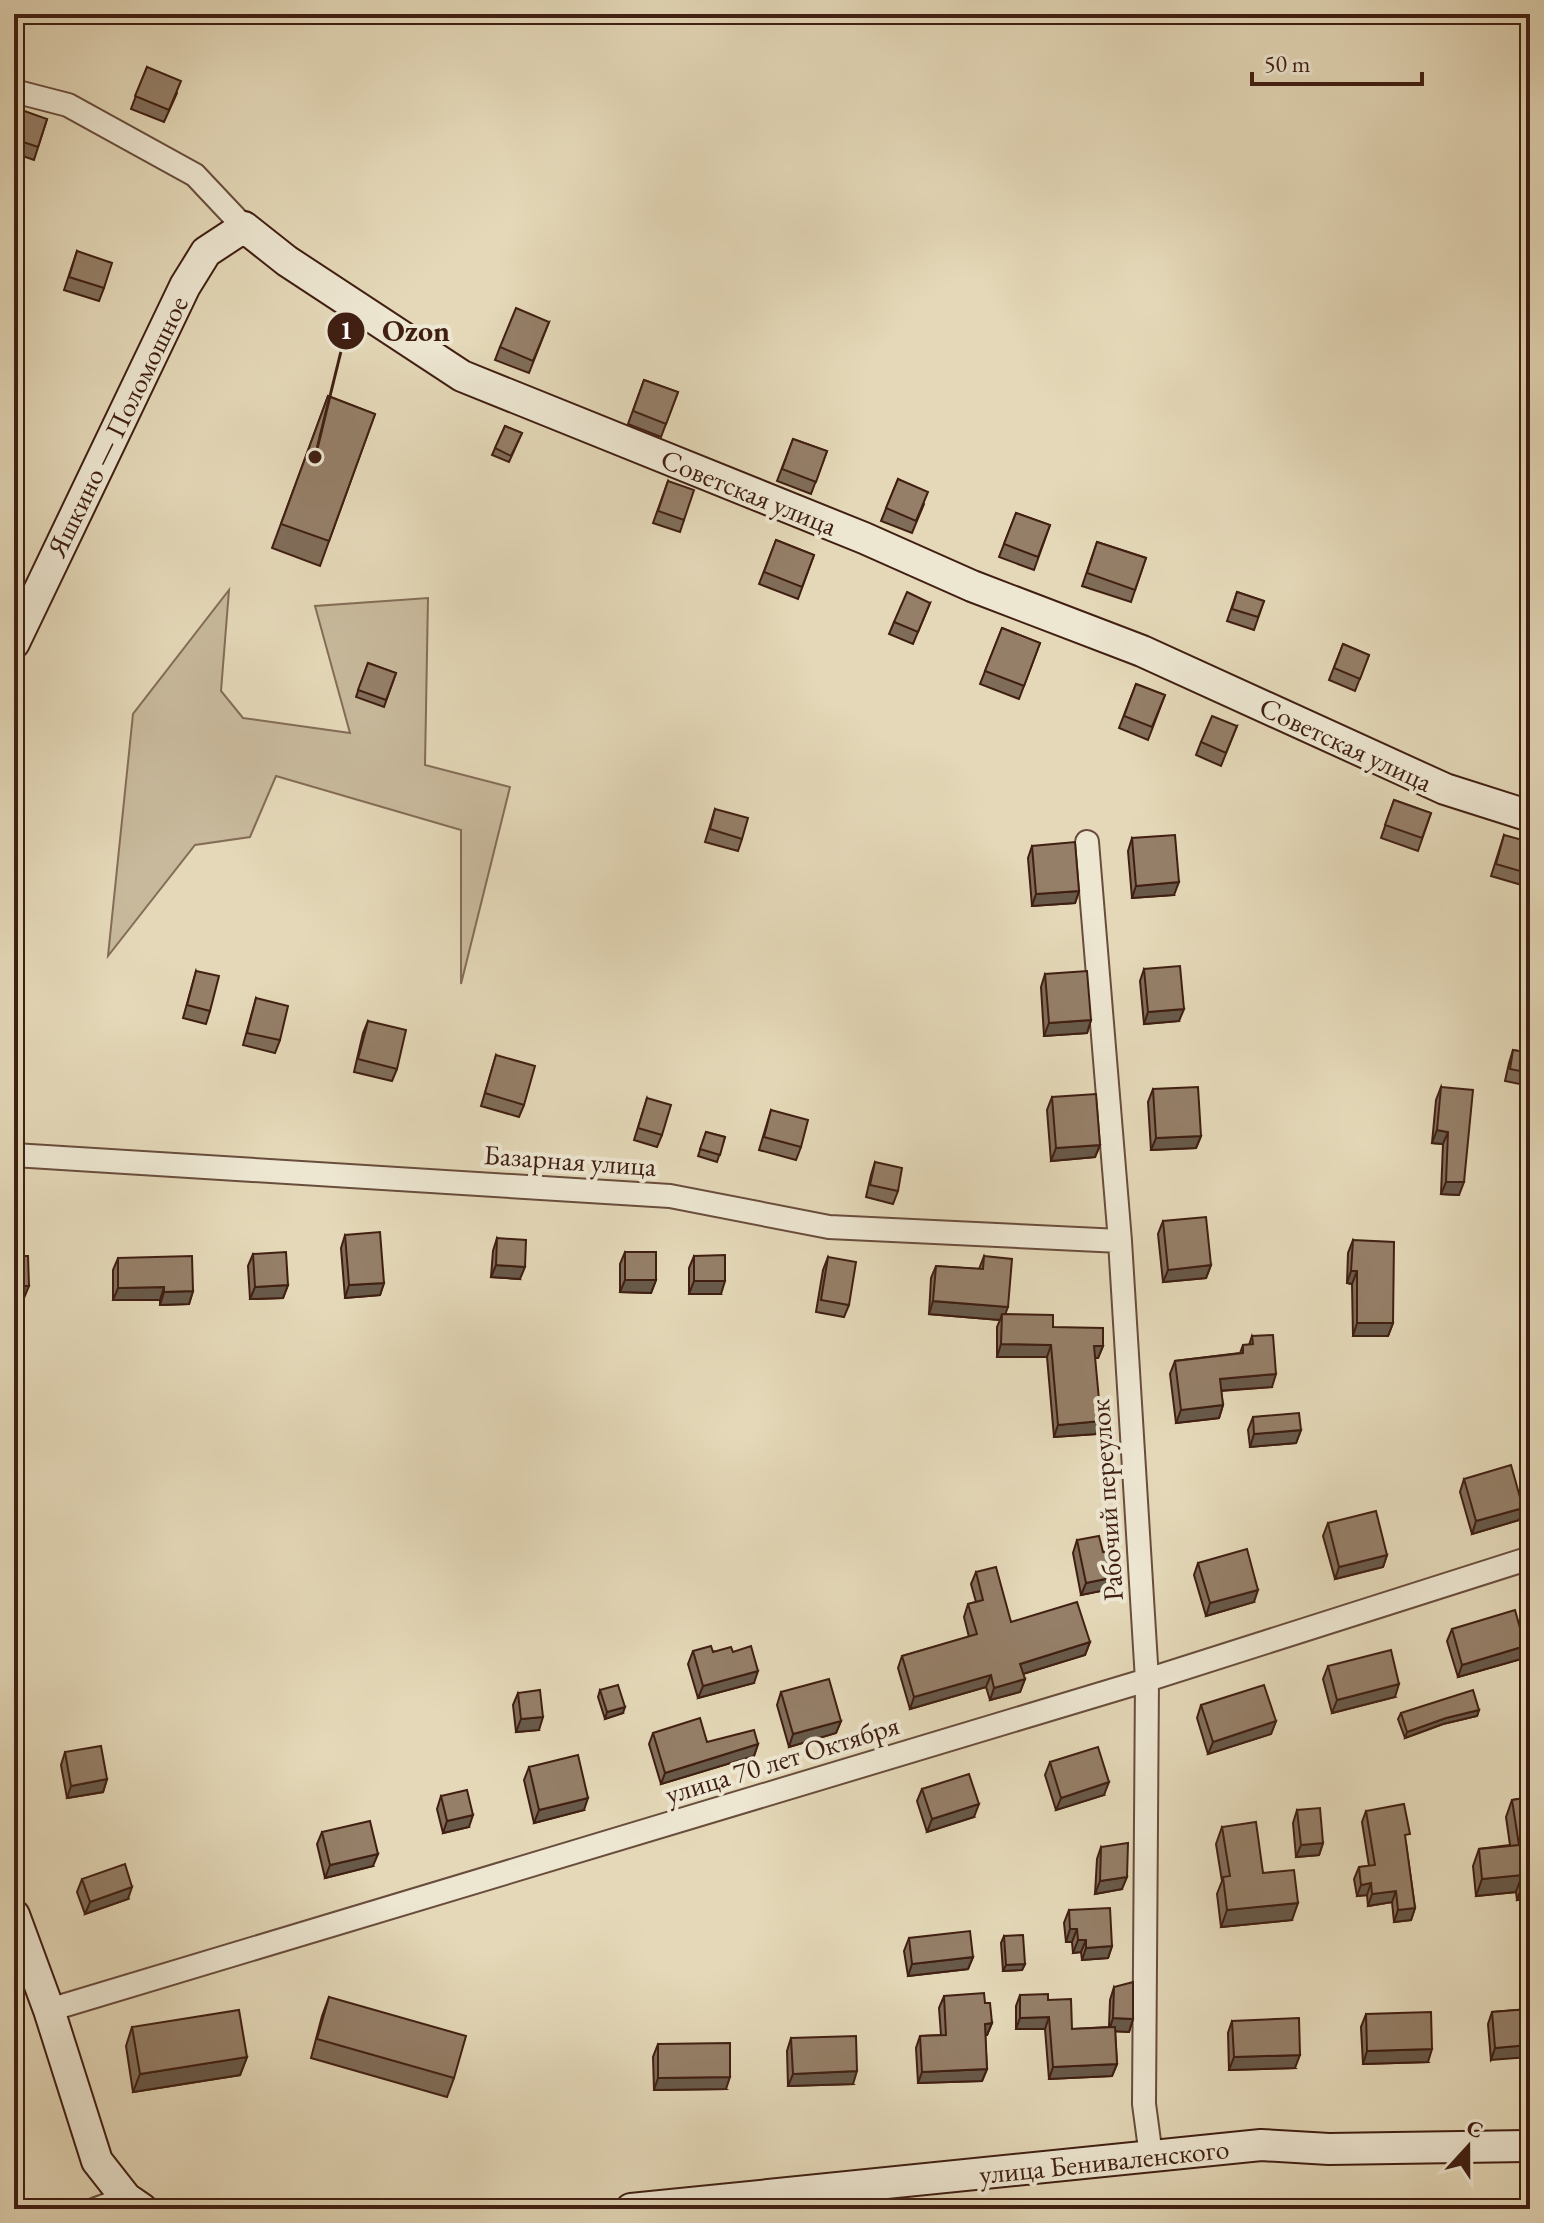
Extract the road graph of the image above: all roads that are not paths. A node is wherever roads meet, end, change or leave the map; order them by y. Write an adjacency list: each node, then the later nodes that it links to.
1 (14, 91): 2 (street, Советская улица)
2 (244, 227): 3 (street, Яшкино — Поломошное); 4 (street, Советская улица)
3 (14, 643)
4 (1530, 816)
5 (1087, 842): 7 (street, Рабочий переулок)
6 (14, 1155): 7 (street, Базарная улица)
7 (1120, 1241): 9 (street, Рабочий переулок)
8 (1530, 1558): 9 (street, улица 70 лет Октября)
9 (1147, 1680): 11 (street, улица 70 лет Октября); 13 (street, Рабочий переулок)
10 (14, 1915): 11 (street)
11 (49, 2010): 14 (street)
12 (1530, 2146): 13 (street, улица Бениваленского)
13 (1151, 2156): 16 (street, улица Бениваленского)
14 (134, 2204): 15 (street)
15 (96, 2209)
16 (631, 2209)

